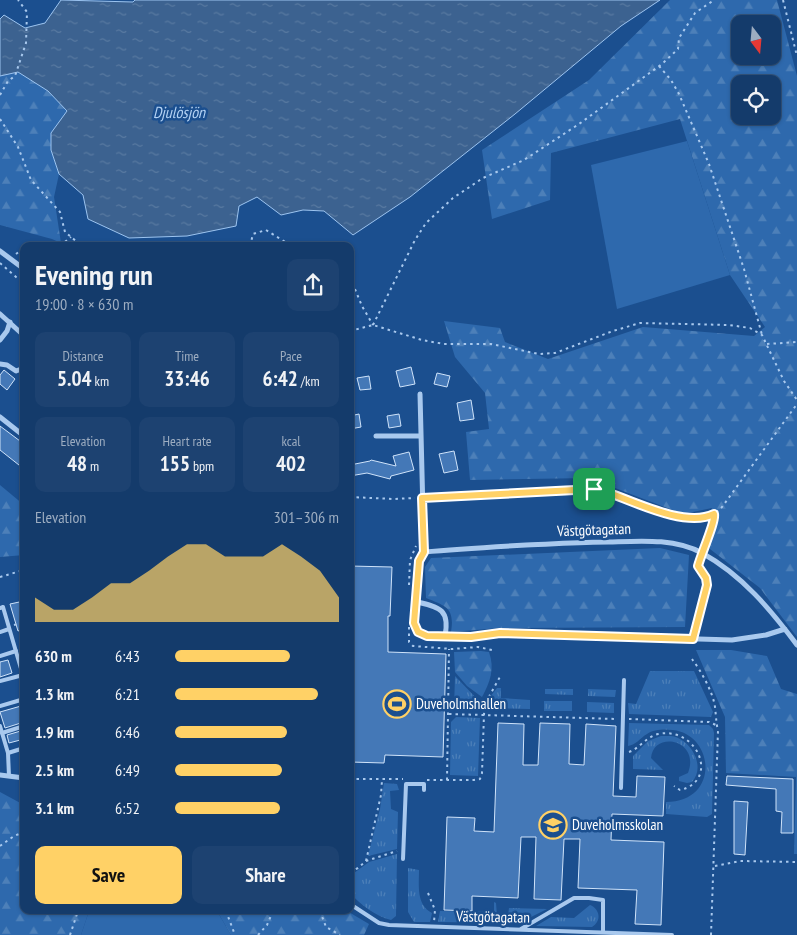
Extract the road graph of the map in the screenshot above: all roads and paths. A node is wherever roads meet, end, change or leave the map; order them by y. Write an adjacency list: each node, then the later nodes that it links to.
1 (18, 0): 6 (path)
2 (714, 0): 5 (path)
3 (783, 0): 4 (path)
4 (797, 56)
5 (659, 66): 22 (path); 25 (path)
6 (0, 95)
7 (0, 119): 8 (path)
8 (71, 237): 9 (path); 10 (path)
9 (65, 242)
10 (78, 242)
11 (251, 242): 12 (path)
12 (285, 242)
13 (20, 250): 15 (path)
14 (0, 251): 15 (street)
15 (12, 259): 17 (street)
16 (0, 263): 18 (path)
17 (20, 266)
18 (20, 280)
19 (354, 287): 22 (path)
20 (0, 314): 21 (street)
21 (10, 322): 24 (street); 26 (street)
22 (373, 325): 23 (path); 25 (path)
23 (354, 330)
24 (20, 333)
25 (762, 335): 28 (path)
26 (0, 340)
27 (797, 342): 28 (path)
28 (766, 344): 32 (path)
29 (0, 364): 30 (street)
30 (20, 370)
31 (420, 394): 37 (street)
32 (797, 400)
33 (797, 404): 40 (path)
34 (0, 417): 35 (street)
35 (20, 433)
36 (376, 436): 37 (street)
37 (420, 436): 39 (street)
38 (354, 497): 39 (path)
39 (422, 498): 40 (path); 41 (street)
40 (714, 514): 42 (path)
41 (424, 552): 42 (street, Västgötagatan); 45 (street)
42 (702, 553): 49 (street, Västgötagatan); 52 (path)
43 (20, 571): 44 (path)
44 (0, 577)
45 (417, 602): 51 (street); 51 (street)
46 (0, 608): 48 (lane)
47 (20, 624): 48 (path)
48 (9, 628): 50 (lane); 55 (lane)
49 (785, 629): 52 (street); 53 (street, Västgötagatan)
50 (0, 632)
51 (445, 636): 52 (street)
52 (693, 639)
53 (797, 645)
54 (449, 649): 65 (path)
55 (16, 651): 56 (lane); 58 (lane)
56 (0, 656)
57 (692, 659): 68 (path)
58 (20, 666)
59 (501, 676): 66 (path)
60 (20, 678): 62 (lane)
61 (624, 680): 67 (lane)
62 (0, 681)
63 (20, 700): 64 (lane)
64 (0, 706)
65 (449, 714): 66 (path); 82 (path)
66 (484, 714): 67 (path); 82 (path)
67 (623, 719): 68 (path); 74 (lane)
68 (716, 725): 92 (path)
69 (0, 726): 71 (lane)
70 (20, 727): 71 (lane)
71 (2, 733): 73 (lane)
72 (20, 749): 73 (lane)
73 (8, 753): 76 (lane)
74 (622, 754): 83 (path); 84 (lane)
75 (0, 775): 76 (street)
76 (9, 776): 77 (street)
77 (20, 777)
78 (354, 779): 79 (path)
79 (382, 779): 80 (path); 90 (path)
80 (410, 780)
81 (419, 780): 82 (path)
82 (447, 780)
83 (674, 786)
84 (621, 788)
85 (424, 790): 88 (lane)
86 (20, 834): 87 (path)
87 (0, 846)
88 (403, 851): 89 (lane); 90 (path)
89 (402, 859)
90 (366, 860): 93 (path)
91 (797, 862): 92 (path)
92 (714, 866): 108 (path)
93 (354, 870)
94 (428, 894): 100 (path)
95 (354, 907): 100 (lane, Västgötagatan)
96 (77, 914): 103 (path)
97 (227, 914): 104 (path)
98 (272, 914): 105 (path)
99 (321, 914): 106 (path)
100 (434, 928): 101 (lane, Västgötagatan)
101 (521, 929): 102 (lane, Västgötagatan); 102 (lane)
102 (603, 932): 107 (lane, Västgötagatan)
103 (70, 935)
104 (235, 935)
105 (258, 935)
106 (340, 935)
107 (672, 935)
108 (711, 935)

